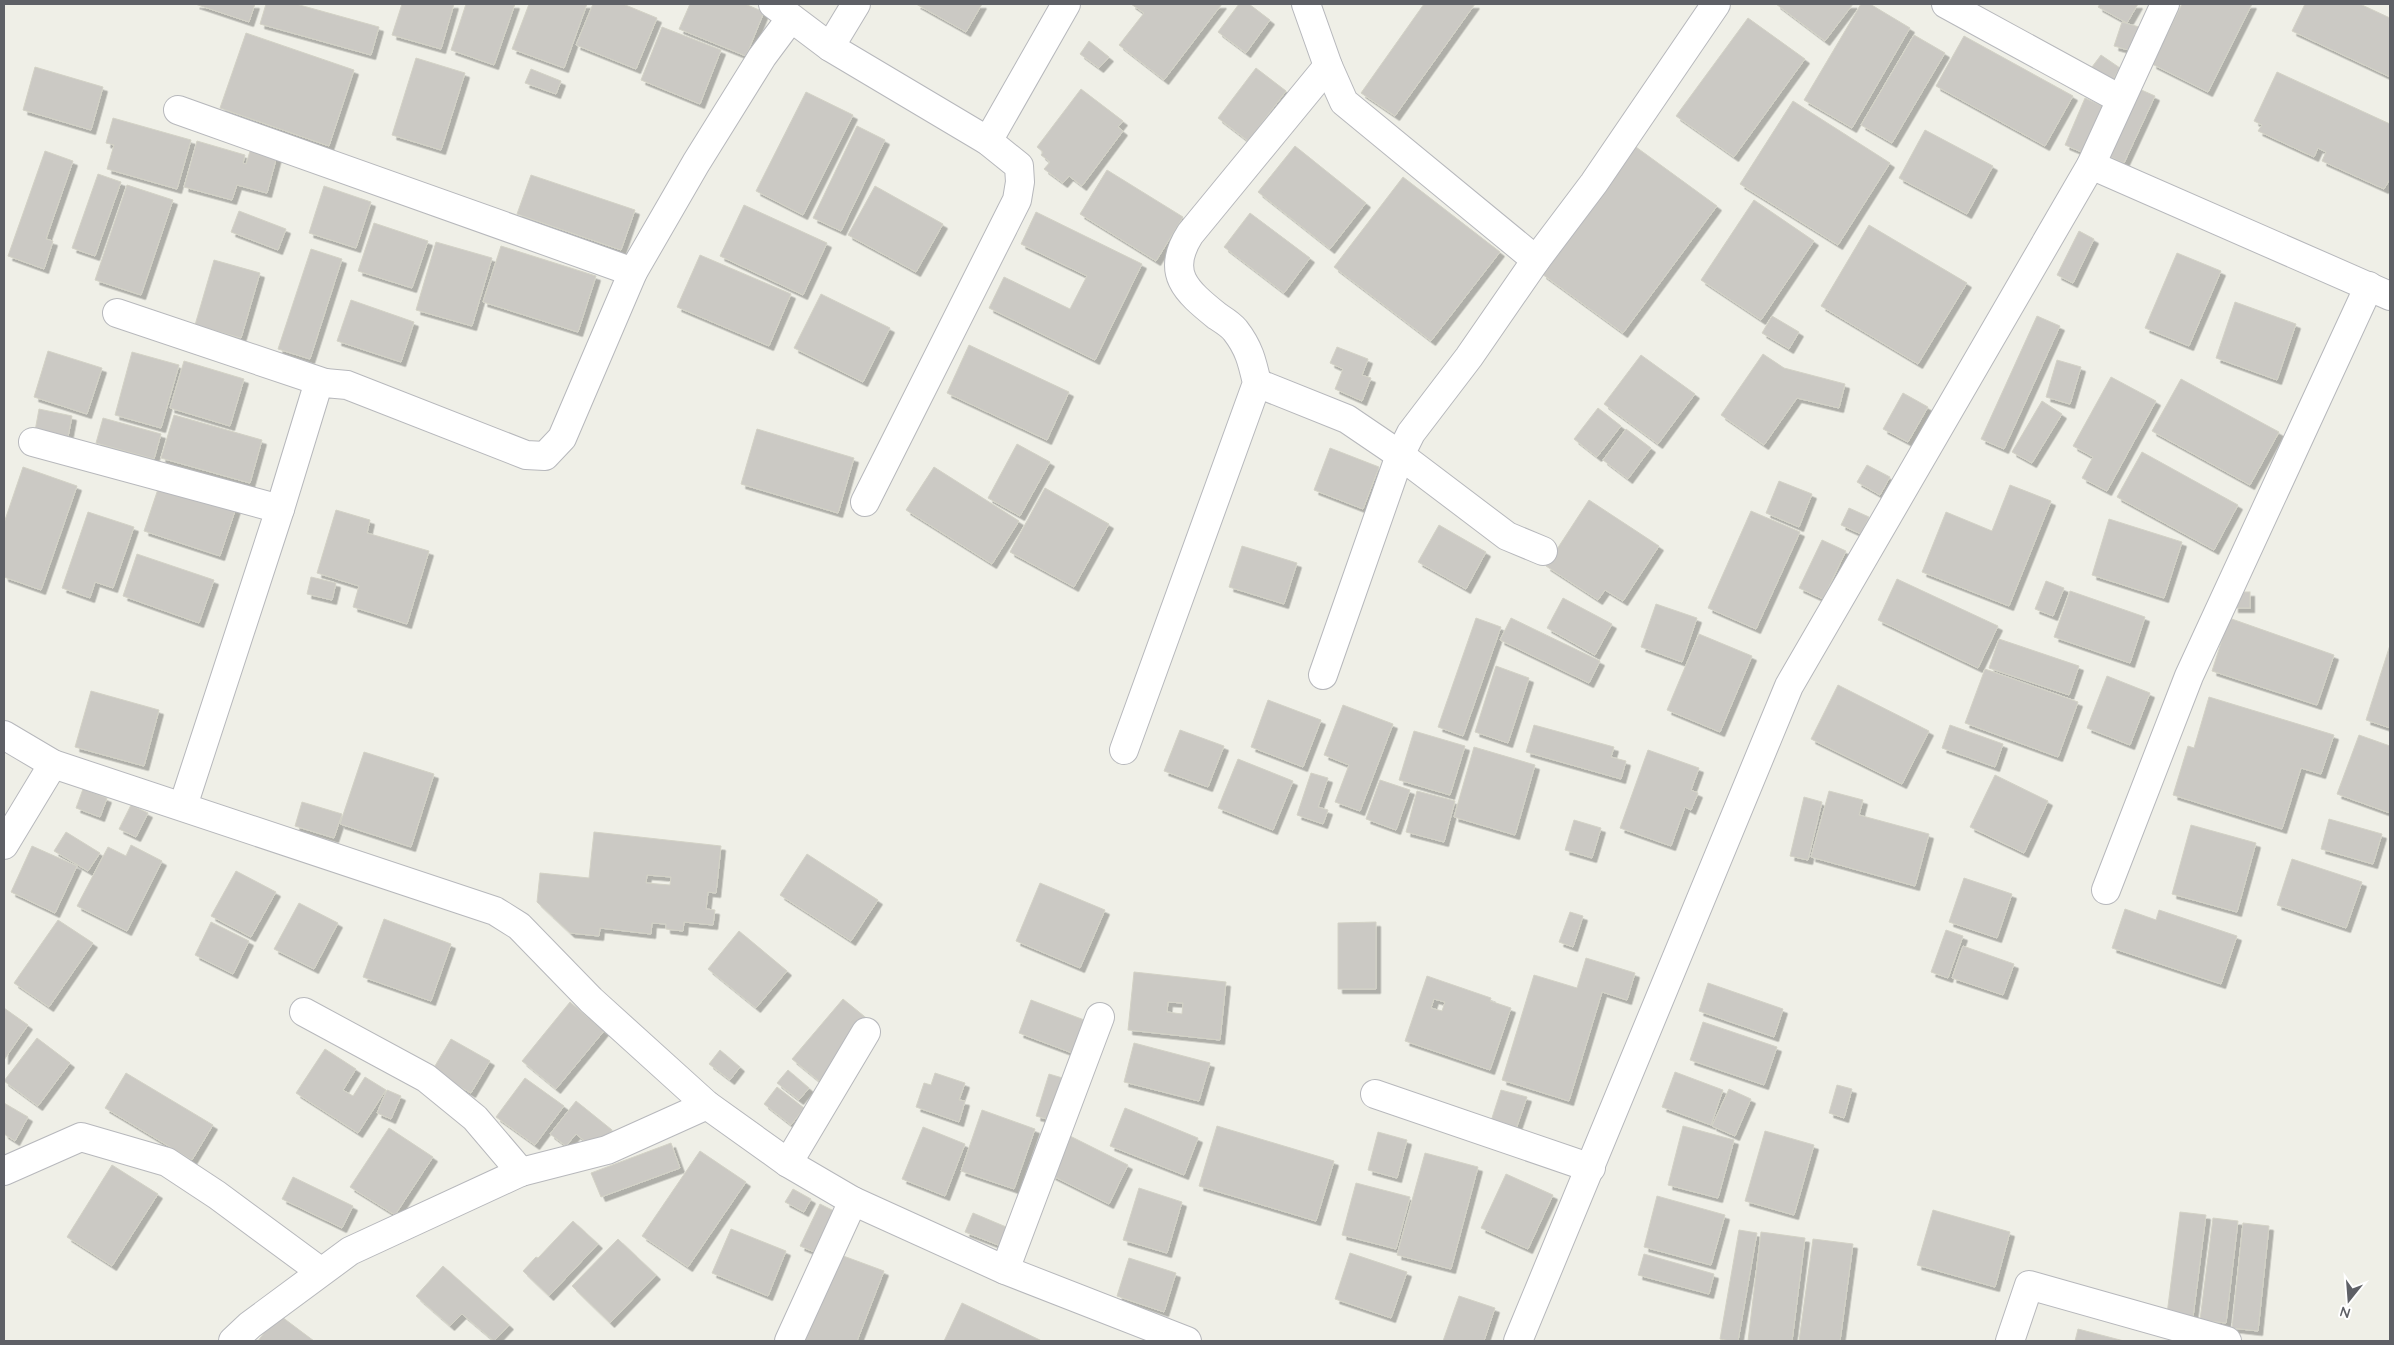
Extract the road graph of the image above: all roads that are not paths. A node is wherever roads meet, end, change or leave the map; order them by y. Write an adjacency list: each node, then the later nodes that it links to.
1 (856, 4): 8 (street)
2 (1066, 4): 12 (street)
3 (1306, 4): 9 (street)
4 (1716, 4): 14 (street)
5 (1946, 4): 10 (street)
6 (2165, 4): 10 (street)
7 (782, 11): 8 (street); 15 (street)
8 (830, 47): 12 (street)
9 (1328, 66): 14 (street); 19 (street)
10 (2120, 99): 13 (street)
11 (178, 110): 15 (street)
12 (988, 141): 22 (street)
13 (2091, 165): 16 (street); 38 (street)
14 (1536, 260): 21 (street)
15 (633, 272): 18 (street)
16 (2379, 291): 31 (street)
17 (117, 313): 18 (street)
18 (325, 383): 23 (street)
19 (1257, 383): 21 (street); 27 (street)
20 (33, 442): 23 (street)
21 (1400, 455): 24 (street); 25 (street)
22 (865, 502)
23 (280, 509): 29 (street)
24 (1543, 551)
25 (1323, 675)
26 (4, 735): 28 (street)
27 (1124, 750)
28 (53, 764): 29 (street); 30 (street)
29 (184, 806): 36 (street)
30 (4, 846)
31 (2106, 890)
32 (304, 1012): 40 (street)
33 (1100, 1016): 42 (street)
34 (866, 1032): 37 (street)
35 (1376, 1094): 38 (street)
36 (707, 1105): 37 (street); 40 (street)
37 (788, 1163): 41 (street)
38 (1591, 1168): 48 (street)
39 (4, 1171): 43 (street)
40 (520, 1172): 43 (street)
41 (853, 1201): 42 (street); 46 (street)
42 (1005, 1270): 44 (street)
43 (320, 1271): 45 (street)
44 (1157, 1337): 47 (street)
45 (233, 1341)
46 (789, 1341)
47 (1187, 1341)
48 (1518, 1341)
49 (2010, 1341): 50 (street)
50 (2227, 1341)

